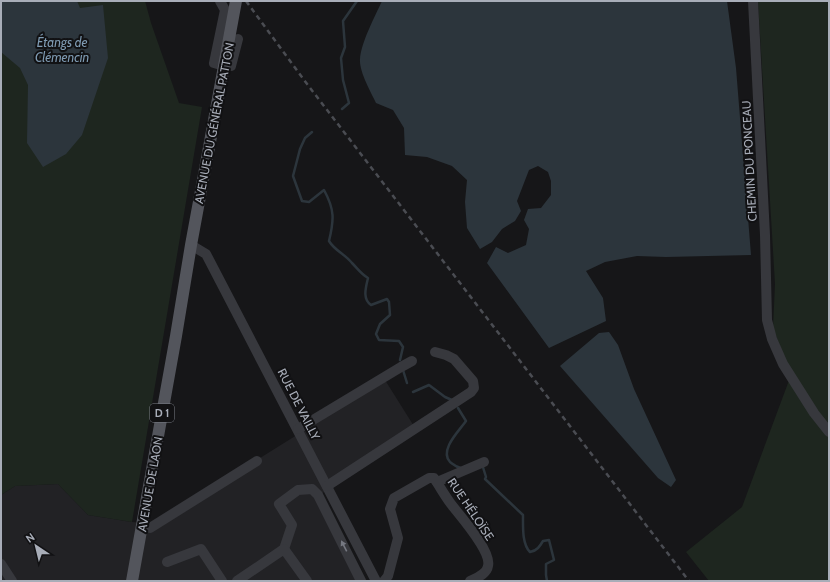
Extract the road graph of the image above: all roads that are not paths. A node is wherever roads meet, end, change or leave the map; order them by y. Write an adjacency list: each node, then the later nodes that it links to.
1 (220, 1): 5 (street)
2 (236, 1): 5 (main road, AVENUE DU GÉNÉRAL PATTON / D 1)
3 (753, 1): 10 (street, CHEMIN DU PONCEAU)
4 (238, 39): 5 (street)
5 (224, 66): 6 (main road, AVENUE DU GÉNÉRAL PATTON / D 1)
6 (191, 245): 9 (street, RUE DE VAILLY); 15 (main road, AVENUE DE LAON / D 1)
7 (435, 352): 14 (street)
8 (412, 361): 9 (street)
9 (298, 429): 14 (street, RUE DE VAILLY)
10 (829, 432)
11 (257, 461): 15 (street)
12 (481, 464): 13 (street)
13 (437, 482): 26 (street, RUE HÉLOÏSE); 27 (street, RUE HÉLOÏSE)
14 (327, 486): 25 (street, RUE DE VAILLY)
15 (142, 526): 20 (main road, AVENUE DE LAON / D 1)
16 (284, 549): 22 (street); 23 (street); 24 (street, one-way to 16)
17 (167, 562): 21 (street)
18 (1, 564): 19 (street)
19 (12, 581)
20 (132, 581)
21 (222, 581)
22 (237, 581)
23 (307, 581)
24 (362, 581)
25 (376, 581)
26 (384, 581)
27 (470, 581)

